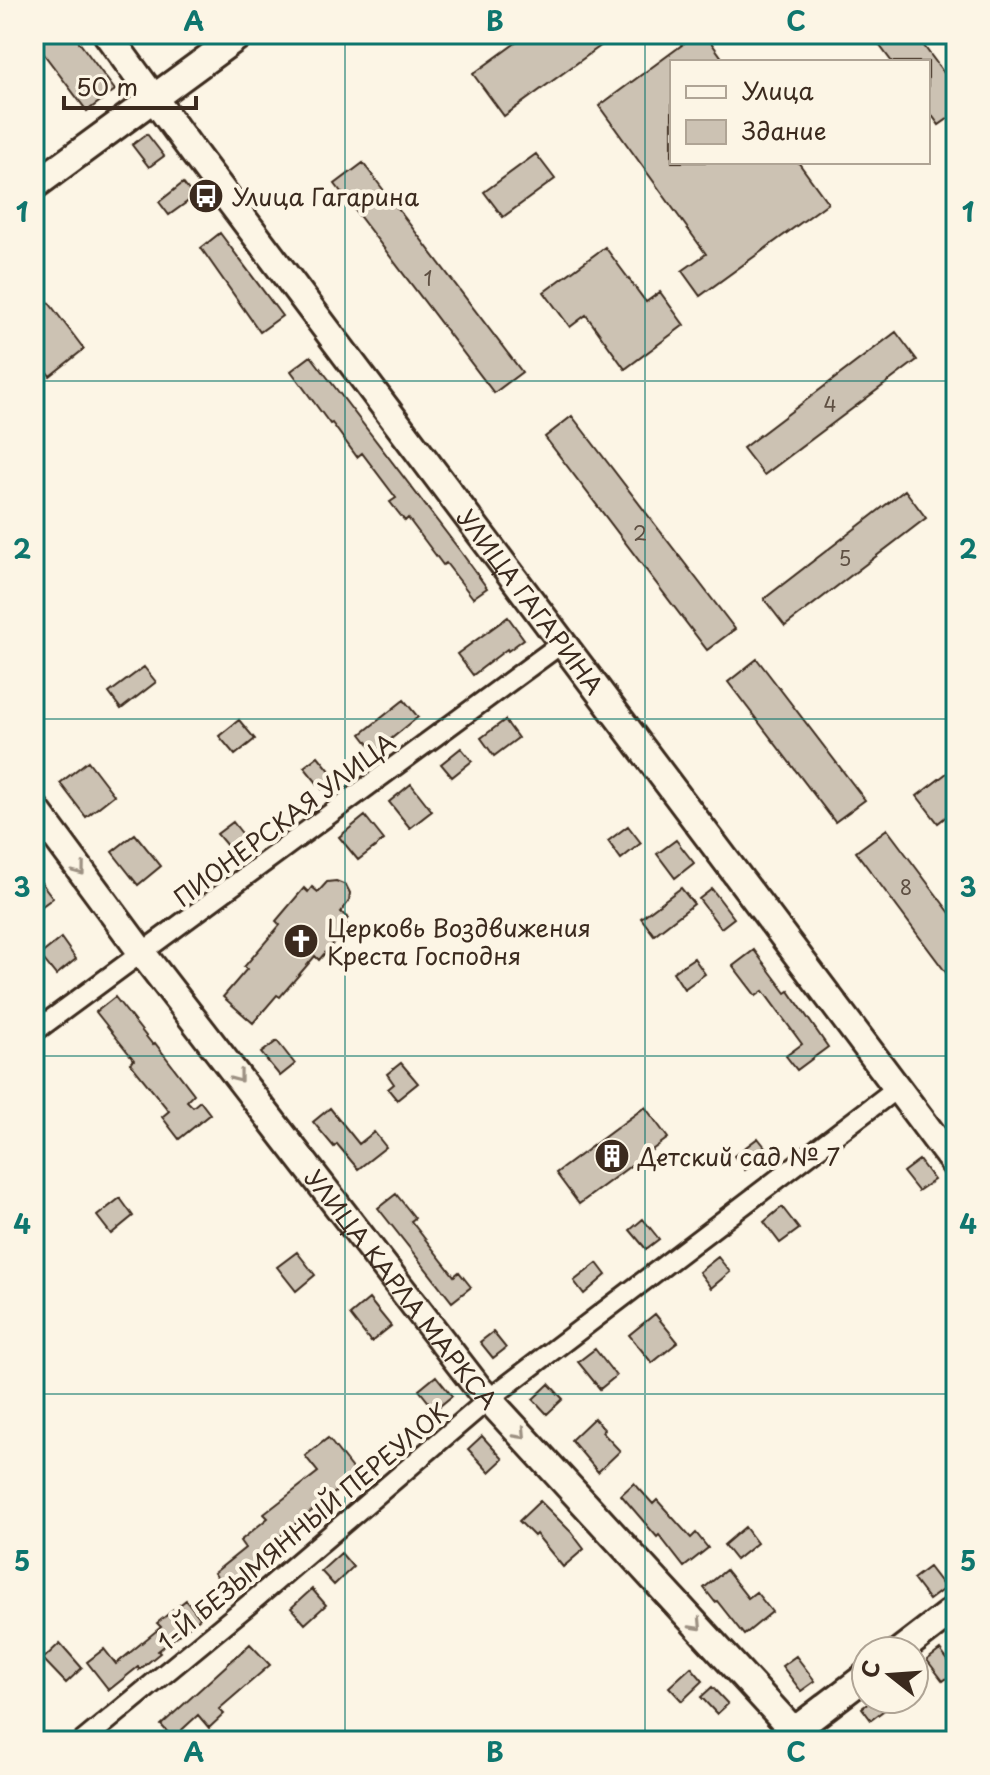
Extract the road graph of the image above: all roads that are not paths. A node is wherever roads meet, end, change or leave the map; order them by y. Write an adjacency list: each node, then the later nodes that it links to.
1 (107, 34): 3 (main road, УЛИЦА ГАГАРИНА)
2 (241, 34): 3 (main road)
3 (152, 98): 4 (main road); 5 (main road, УЛИЦА ГАГАРИНА)
4 (34, 186)
5 (562, 643): 7 (street, ПИОНЕРСКАЯ УЛИЦА); 9 (main road, УЛИЦА ГАГАРИНА)
6 (34, 807): 7 (main road, УЛИЦА КАРЛА МАРКСА, one-way to 7)
7 (142, 953): 8 (street, ПИОНЕРСКАЯ УЛИЦА); 11 (main road, УЛИЦА КАРЛА МАРКСА, one-way to 11)
8 (34, 1032)
9 (897, 1088): 10 (main road, УЛИЦА ГАГАРИНА); 11 (street, 1-Й БЕЗЫМЯННЫЙ ПЕРЕУЛОК)
10 (956, 1166)
11 (489, 1399): 15 (main road, УЛИЦА КАРЛА МАРКСА, one-way to 15); 16 (street, 1-Й БЕЗЫМЯННЫЙ ПЕРЕУЛОК)
12 (956, 1608): 13 (main road)
13 (921, 1635)
14 (850, 1690): 15 (main road)
15 (798, 1736)
16 (83, 1741)

